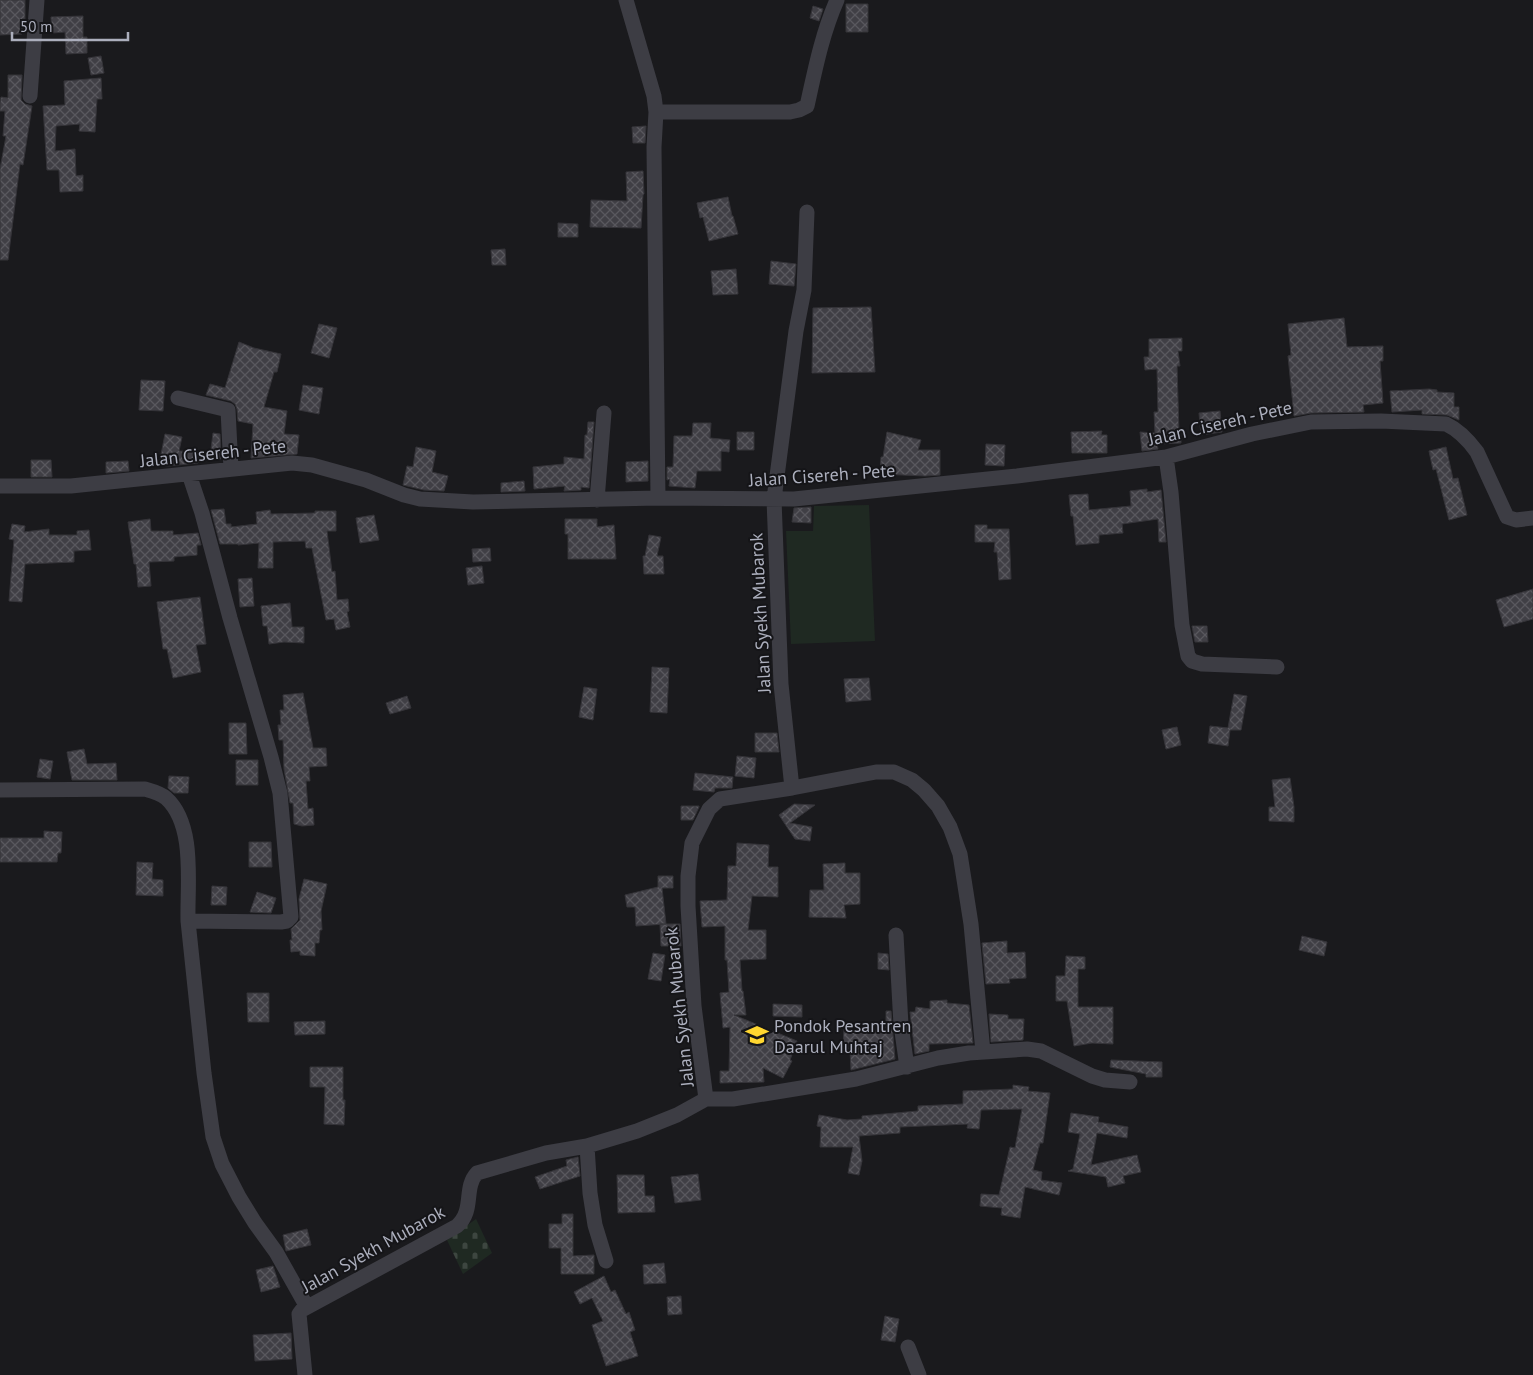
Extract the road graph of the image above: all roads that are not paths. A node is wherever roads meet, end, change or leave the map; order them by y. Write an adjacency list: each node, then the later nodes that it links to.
1 (37, 0): 4 (street)
2 (626, 0): 5 (street)
3 (838, 0): 5 (street)
4 (30, 96)
5 (656, 112): 13 (street)
6 (806, 212): 14 (street, Jalan Syekh Mubarok)
7 (178, 398): 10 (street)
8 (604, 413): 15 (street)
9 (1166, 458): 14 (street, Jalan Cisereh - Pete); 16 (street, Jalan Cisereh - Pete); 17 (street)
10 (231, 469): 11 (street, Jalan Cisereh - Pete); 15 (street, Jalan Cisereh - Pete)
11 (189, 474): 12 (street, Jalan Cisereh - Pete); 20 (street)
12 (0, 486)
13 (658, 498): 14 (street, Jalan Cisereh - Pete); 15 (street, Jalan Cisereh - Pete)
14 (774, 499): 18 (street, Jalan Syekh Mubarok)
15 (597, 500)
16 (1533, 518)
17 (1277, 667)
18 (792, 788): 22 (street); 25 (street, Jalan Syekh Mubarok)
19 (0, 790): 20 (street)
20 (188, 921): 28 (street)
21 (896, 935): 23 (street)
22 (983, 1052): 23 (street); 24 (street)
23 (907, 1067): 25 (street)
24 (1130, 1082)
25 (706, 1098): 26 (street, Jalan Syekh Mubarok)
26 (587, 1146): 27 (street); 28 (street, Jalan Syekh Mubarok)
27 (606, 1261)
28 (307, 1306): 30 (street, Jalan Syekh Mubarok)
29 (908, 1346): 31 (street)
30 (305, 1375)
31 (918, 1375)

